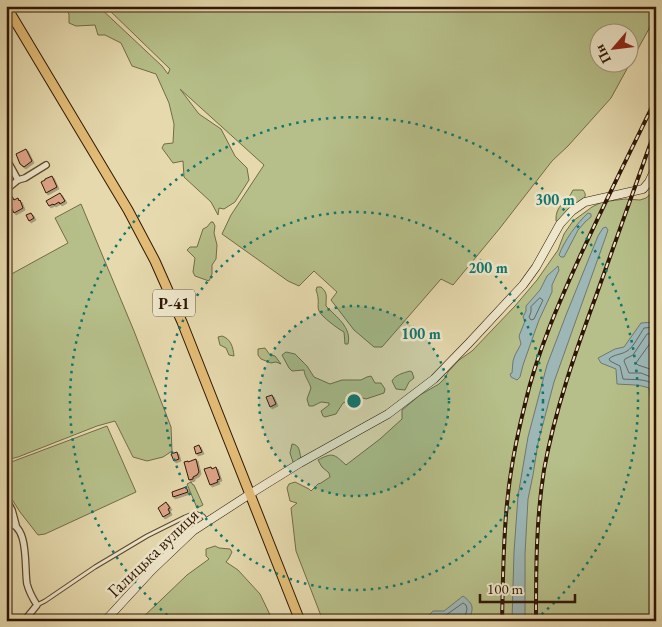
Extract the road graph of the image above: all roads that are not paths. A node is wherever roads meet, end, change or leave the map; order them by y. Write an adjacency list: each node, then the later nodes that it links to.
1 (6, 6): 7 (main road, Р-41)
2 (6, 158): 5 (street)
3 (46, 165): 5 (street)
4 (656, 167): 7 (street, Галицька вулиця)
5 (18, 180): 6 (street)
6 (6, 190)
7 (250, 494): 9 (street, Галицька вулиця); 15 (main road, Р-41)
8 (6, 499): 11 (street)
9 (207, 521): 12 (lane); 14 (street, Галицька вулиця)
10 (6, 523): 11 (street)
11 (16, 526): 12 (street)
12 (37, 605): 13 (street)
13 (24, 621)
14 (105, 621)
15 (300, 621)

